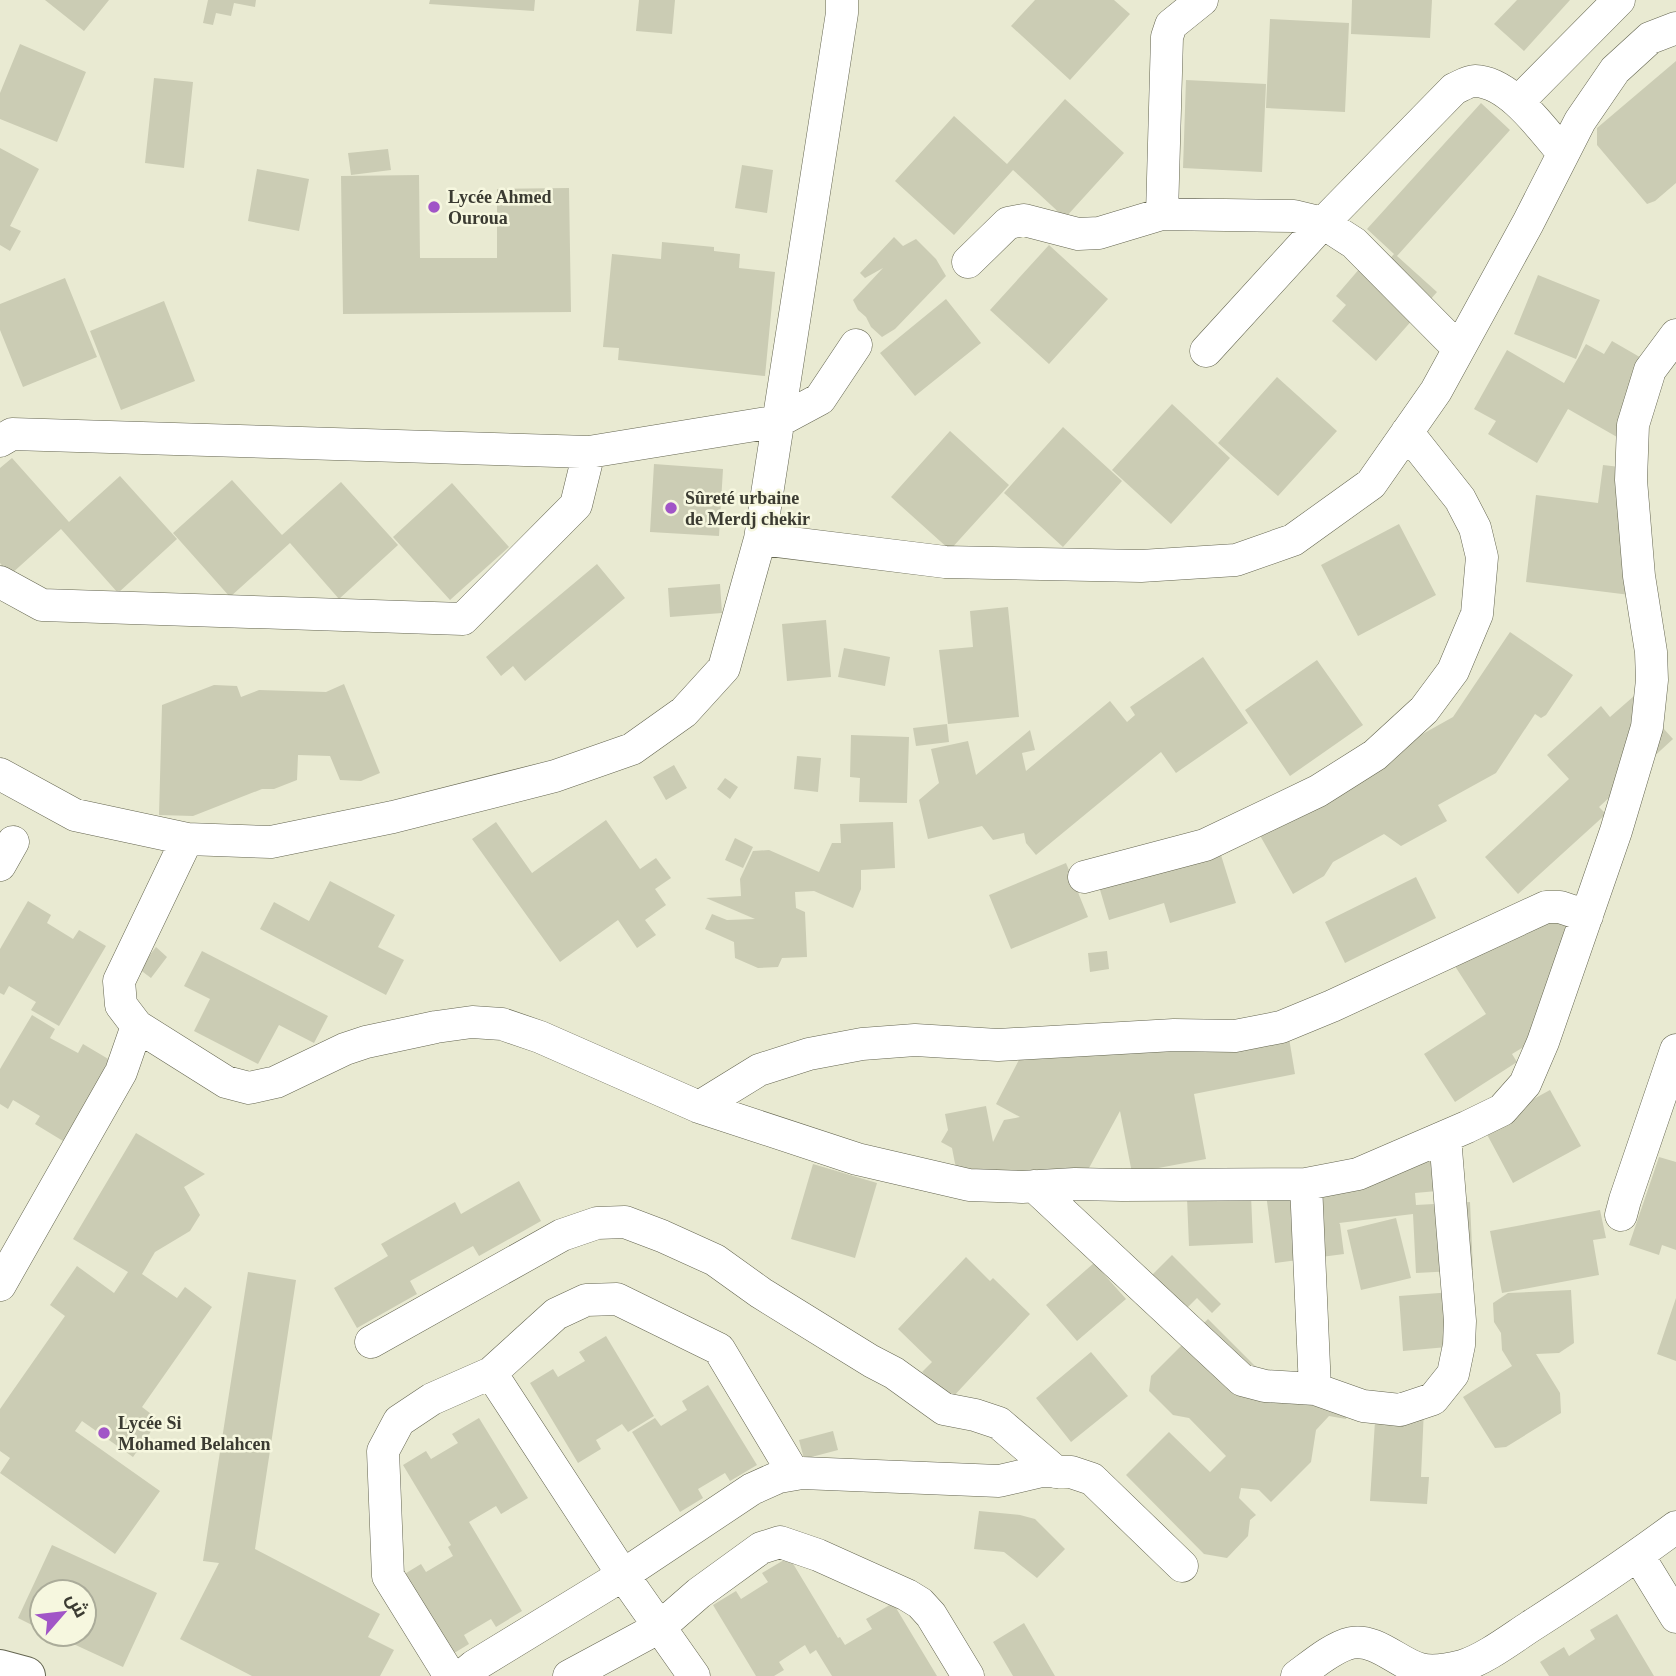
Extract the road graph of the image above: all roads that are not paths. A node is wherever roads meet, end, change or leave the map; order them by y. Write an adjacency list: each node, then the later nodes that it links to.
1 (842, 0): 14 (street)
2 (1202, 0): 7 (street)
3 (1619, 0): 5 (street)
4 (1676, 28): 6 (street)
5 (1518, 102): 6 (street); 8 (street)
6 (1563, 153): 12 (street)
7 (1162, 214): 8 (street); 9 (street)
8 (1323, 223): 12 (street); 13 (street)
9 (968, 262)
10 (1676, 335): 23 (street)
11 (856, 345): 14 (street)
12 (1459, 349): 15 (street)
13 (1206, 351)
14 (779, 421): 17 (street); 18 (street)
15 (1407, 432): 18 (street); 22 (street)
16 (0, 441): 17 (street)
17 (589, 452): 19 (street)
18 (760, 539): 21 (street)
19 (0, 582)
20 (0, 774): 21 (street)
21 (187, 839): 24 (street)
22 (1084, 877)
23 (1587, 916): 26 (street); 27 (street)
24 (137, 1026): 26 (street); 31 (street)
25 (1676, 1051): 30 (street)
26 (699, 1107): 29 (street)
27 (1445, 1137): 28 (street); 35 (street)
28 (1306, 1184): 29 (street); 35 (street)
29 (1034, 1186): 35 (street)
30 (1621, 1215)
31 (9, 1249): 32 (street)
32 (0, 1285)
33 (371, 1342): 36 (street)
34 (491, 1373): 37 (street); 41 (street); 46 (street)
35 (1315, 1389)
36 (1056, 1472): 37 (street); 40 (street)
37 (794, 1474): 41 (street)
38 (1676, 1527): 39 (street)
39 (1638, 1555): 42 (street); 51 (street)
40 (1182, 1566)
41 (623, 1576): 43 (street); 47 (street)
42 (1676, 1616)
43 (660, 1627): 48 (street); 49 (street); 50 (street)
44 (0, 1669): 45 (street)
45 (26, 1676)
46 (450, 1676)
47 (462, 1676)
48 (569, 1676)
49 (694, 1676)
50 (968, 1676)
51 (1297, 1676)

